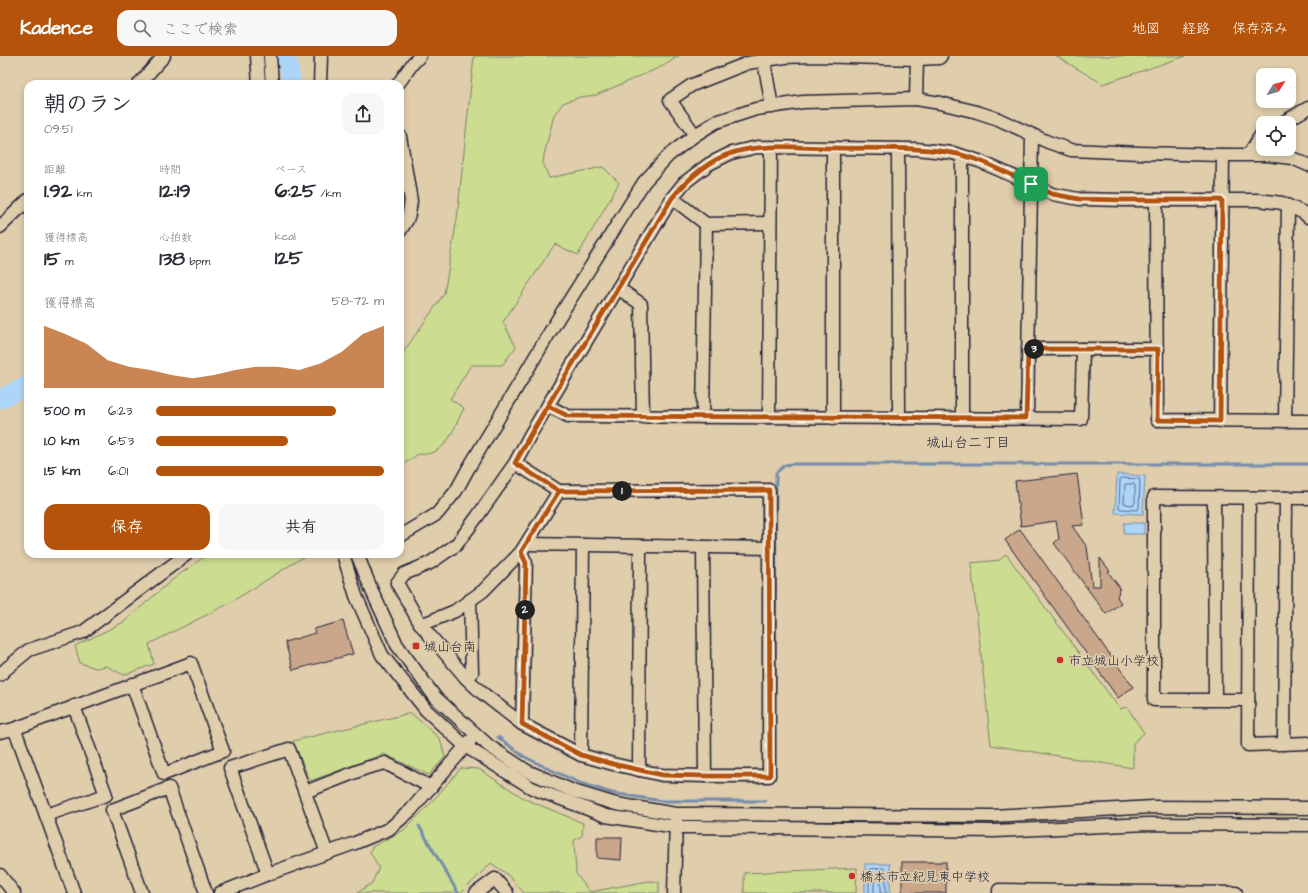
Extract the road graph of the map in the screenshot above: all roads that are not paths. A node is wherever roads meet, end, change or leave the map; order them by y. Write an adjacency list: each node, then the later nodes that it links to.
1 (164, 56): 9 (street)
2 (257, 56): 10 (street)
3 (270, 56): 11 (street)
4 (321, 56): 12 (street)
5 (420, 56): 13 (street)
6 (942, 56): 7 (street)
7 (917, 58): 8 (street); 14 (street)
8 (764, 61): 15 (street); 18 (street)
9 (143, 80)
10 (259, 80)
11 (272, 80)
12 (320, 80)
13 (401, 80)
14 (916, 100): 15 (street); 19 (street)
15 (772, 106): 18 (street)
16 (1308, 108): 17 (street)
17 (1294, 116)
18 (694, 135): 61 (street)
19 (1032, 135): 25 (street); 29 (street)
20 (1256, 143): 24 (street)
21 (771, 147): 22 (street); 30 (street); 36 (street)
22 (833, 148): 23 (street); 48 (street)
23 (898, 149): 26 (street); 49 (street)
24 (1249, 154): 25 (street); 28 (street)
25 (1223, 155): 32 (street)
26 (962, 156): 29 (street); 50 (street)
27 (404, 160): 38 (street)
28 (1308, 165)
29 (1031, 184): 31 (street); 41 (street)
30 (672, 198): 37 (street); 40 (street)
31 (1156, 200): 32 (street); 43 (street)
32 (1222, 200): 34 (street); 52 (street)
33 (24, 204): 39 (street)
34 (1288, 206): 35 (street); 53 (street)
35 (1308, 217)
36 (770, 223): 37 (street); 47 (street)
37 (706, 224): 46 (street)
38 (404, 225)
39 (0, 227)
40 (618, 288): 44 (street); 45 (street)
41 (1028, 349): 42 (street); 51 (street)
42 (1083, 349): 43 (street); 51 (street)
43 (1158, 349): 52 (street)
44 (548, 406): 45 (street); 55 (street)
45 (643, 416): 46 (street)
46 (703, 417): 47 (street)
47 (769, 417): 48 (street)
48 (833, 418): 49 (street)
49 (899, 418): 50 (street)
50 (962, 418): 51 (street)
51 (1026, 418)
52 (1220, 421): 53 (street)
53 (1285, 421): 54 (street)
54 (1308, 421)
55 (515, 463): 56 (street); 71 (street)
56 (559, 491): 65 (street); 66 (street)
57 (1214, 498): 58 (street); 75 (street); 75 (street)
58 (1249, 498): 59 (street); 76 (street)
59 (1286, 498): 60 (street); 83 (street)
60 (1308, 498)
61 (404, 534)
62 (583, 545): 63 (street); 65 (street); 85 (street)
63 (640, 546): 64 (street); 86 (street)
64 (703, 547): 66 (street); 87 (street)
65 (524, 548): 70 (street); 78 (street)
66 (769, 548): 87 (street)
67 (182, 558): 72 (street)
68 (344, 558): 84 (street)
69 (359, 558): 81 (street)
70 (470, 600): 71 (street); 73 (street)
71 (420, 625): 73 (street)
72 (0, 675)
73 (466, 678): 78 (street)
74 (132, 684): 74 (street); 77 (street)
75 (1215, 700): 76 (street)
76 (1248, 700): 83 (street)
77 (74, 706): 79 (street); 92 (street)
78 (522, 724): 85 (street)
79 (14, 729): 80 (street); 92 (street)
80 (0, 732)
81 (475, 733): 84 (street); 91 (street)
82 (1308, 743): 83 (street)
83 (1284, 744)
84 (466, 746): 88 (street); 94 (street)
85 (581, 755): 86 (street)
86 (639, 770): 87 (street)
87 (705, 776)
88 (431, 787): 89 (street); 95 (street)
89 (304, 792): 95 (street); 96 (street)
90 (1308, 808): 91 (street)
91 (676, 814): 94 (street)
92 (46, 816): 102 (street)
93 (1308, 825): 94 (street)
94 (676, 827): 108 (street)
95 (327, 853): 96 (street)
96 (268, 874): 105 (street)
97 (1, 876): 101 (street)
98 (1035, 892): 99 (street); 109 (street)
99 (1103, 892): 100 (street)
100 (1163, 892): 110 (street)
101 (14, 893)
102 (74, 893)
103 (142, 893): 104 (street)
104 (206, 893)
105 (220, 893)
106 (476, 893): 107 (street)
107 (507, 893)
108 (674, 893)
109 (999, 893)
110 (1224, 893): 111 (street)
111 (1236, 893)

